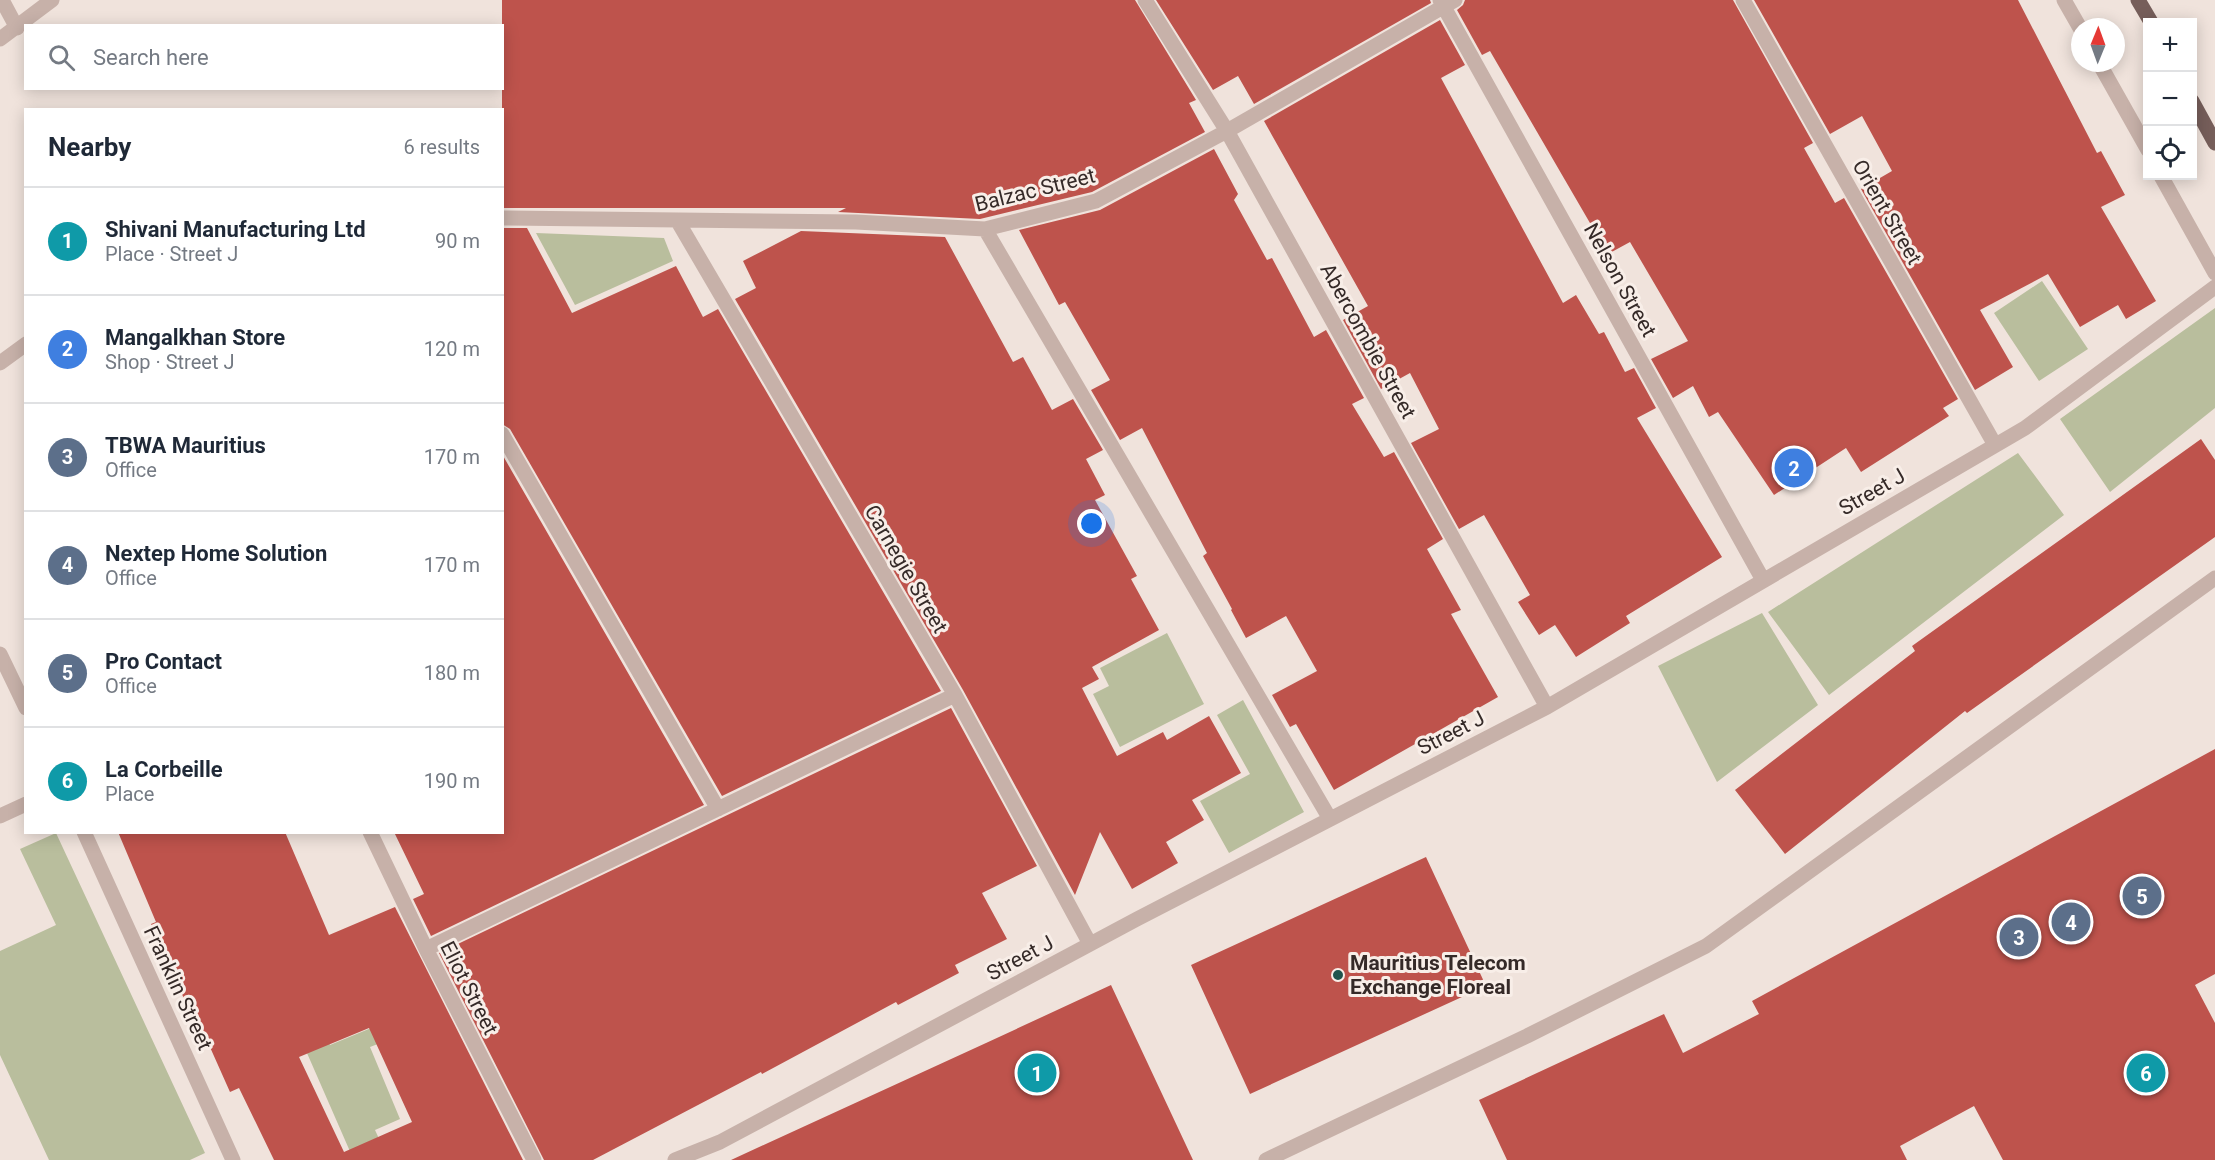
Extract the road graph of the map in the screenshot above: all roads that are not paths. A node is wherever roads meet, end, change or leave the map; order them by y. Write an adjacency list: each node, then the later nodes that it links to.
1 (2, 0): 10 (street)
2 (52, 0): 10 (street)
3 (1145, 0): 14 (street, Abercombie Street)
4 (1743, 0): 26 (street, Orient Street)
5 (2064, 0): 8 (street)
6 (2139, 0): 9 (main road)
7 (1446, 2): 14 (street, Balzac Street); 28 (street, Nelson Street)
8 (2074, 18)
9 (2149, 18)
10 (17, 28): 11 (street)
11 (0, 39)
12 (2104, 72): 15 (street)
13 (2197, 109): 16 (main road)
14 (1227, 131): 20 (street, Balzac Street); 32 (street, Abercombie Street)
15 (2143, 141)
16 (2215, 143)
17 (2163, 180): 21 (street)
18 (504, 218): 19 (street, Balzac Street)
19 (677, 220): 20 (street, Balzac Street); 30 (street, Carnegie Street)
20 (986, 229): 36 (street)
21 (2215, 273)
22 (2215, 287): 26 (street, Street J)
23 (24, 345): 24 (street)
24 (0, 363)
25 (504, 437): 34 (street)
26 (1995, 445): 28 (street, Street J)
27 (2215, 578): 44 (street)
28 (1763, 580): 32 (street, Street J)
29 (0, 654): 31 (street)
30 (955, 695): 34 (street); 39 (street, Carnegie Street)
31 (24, 704)
32 (1547, 707): 36 (street, Street J)
33 (24, 805): 35 (street)
34 (718, 809): 40 (street)
35 (0, 816)
36 (1330, 819): 39 (street, Street J)
37 (85, 834): 41 (street, Franklin Street)
38 (371, 834): 40 (street, Eliot Street)
39 (1090, 944): 43 (street, Street J)
40 (426, 950): 42 (street, Eliot Street)
41 (233, 1160)
42 (534, 1160)
43 (675, 1160)
44 (1266, 1160)

